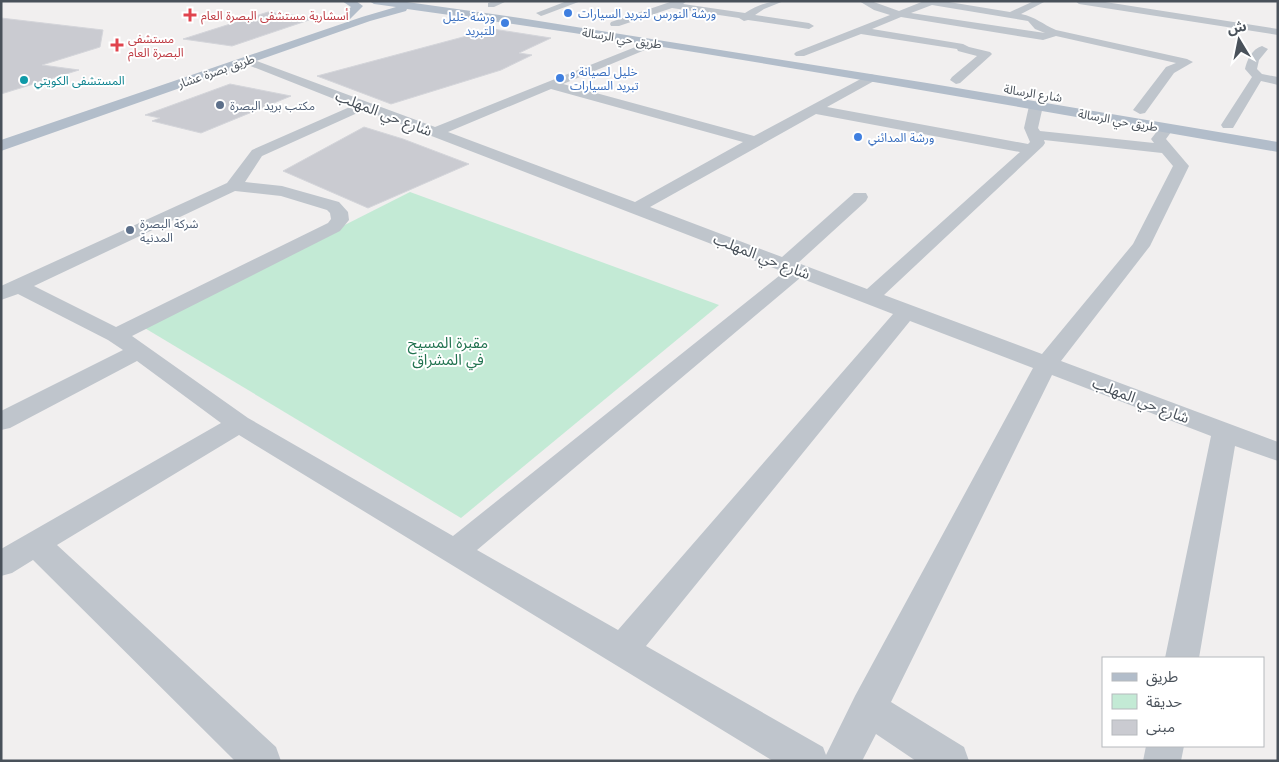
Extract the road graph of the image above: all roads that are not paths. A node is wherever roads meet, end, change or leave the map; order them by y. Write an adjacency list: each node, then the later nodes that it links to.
1 (347, 1): 20 (main road)
2 (374, 1): 12 (main road, طريق حي الرسالة)
3 (433, 1): 12 (main road, طريق بصرة عشار); 31 (main road, طريق حي الرسالة)
4 (503, 1): 13 (street)
5 (577, 1): 16 (street)
6 (682, 1): 14 (street)
7 (780, 1): 19 (street)
8 (863, 1): 17 (street)
9 (1042, 1): 18 (street)
10 (1079, 1): 27 (street)
11 (932, 2): 17 (street); 18 (street)
12 (404, 3): 15 (main road, طريق حي الرسالة); 20 (main road); 21 (main road, طريق بصرة عشار); 33 (main road, طريق حي الرسالة)
13 (485, 3): 15 (main road); 16 (main road)
14 (671, 5): 19 (street); 23 (street)
15 (465, 7): 21 (main road); 29 (main road, طريق حي الرسالة)
16 (541, 13): 23 (main road)
17 (898, 14): 26 (street); 28 (street)
18 (1012, 15): 28 (street)
19 (746, 16): 22 (street); 24 (street)
20 (346, 18): 46 (main road)
21 (366, 19): 32 (main road, طريق بصرة عشار)
22 (736, 23)
23 (615, 24): 25 (main road)
24 (809, 26)
25 (645, 28)
26 (858, 30): 31 (street); 35 (street)
27 (1278, 32)
28 (1056, 33): 41 (street)
29 (653, 43): 33 (main road, طريق حي الرسالة); 37 (street)
30 (1262, 48): 34 (street)
31 (793, 54): 33 (main road, شارع الرسالة)
32 (247, 60): 38 (street, شارع حي المهلب); 49 (main road, طريق بصرة عشار)
33 (873, 73): 35 (main road, شارع الرسالة); 39 (main road, طريق حي الرسالة); 40 (street)
34 (1258, 78): 36 (street); 42 (street)
35 (956, 80): 41 (main road, شارع الرسالة)
36 (1278, 80)
37 (551, 85): 44 (street); 47 (street)
38 (365, 105): 44 (street, شارع حي المهلب); 52 (street)
39 (1036, 106): 43 (main road, طريق حي الرسالة); 48 (street)
40 (814, 108): 47 (street); 48 (street)
41 (1140, 110): 42 (main road, شارع الرسالة)
42 (1228, 125): 45 (main road, شارع الرسالة)
43 (1167, 128): 50 (main road, طريق حي الرسالة); 51 (street)
44 (435, 132): 54 (street, شارع حي المهلب)
45 (1278, 133)
46 (1, 134)
47 (755, 141): 54 (street)
48 (1032, 142): 51 (street); 57 (street)
49 (1, 146)
50 (1278, 148)
51 (1166, 149): 60 (street)
52 (233, 186): 56 (street); 59 (street)
53 (860, 197): 55 (street)
54 (636, 208): 55 (street, شارع حي المهلب)
55 (791, 267): 57 (street, شارع حي المهلب); 66 (street)
56 (10, 290): 59 (street)
57 (870, 297): 58 (street, شارع حي المهلب)
58 (907, 312): 60 (street, شارع حي المهلب); 68 (street)
59 (128, 343): 61 (street); 62 (street)
60 (1046, 364): 63 (street, شارع حي المهلب); 70 (street)
61 (1, 422)
62 (239, 424): 65 (street); 66 (street)
63 (1225, 432): 64 (street, شارع حي المهلب); 69 (street)
64 (1276, 446)
65 (35, 543): 67 (street); 72 (street)
66 (455, 551): 68 (street)
67 (1, 564)
68 (622, 650): 73 (street)
69 (1182, 657)
70 (868, 708): 74 (street); 75 (street)
71 (1165, 747): 76 (street)
72 (262, 761)
73 (809, 761)
74 (842, 761)
75 (950, 761)
76 (1162, 761)

